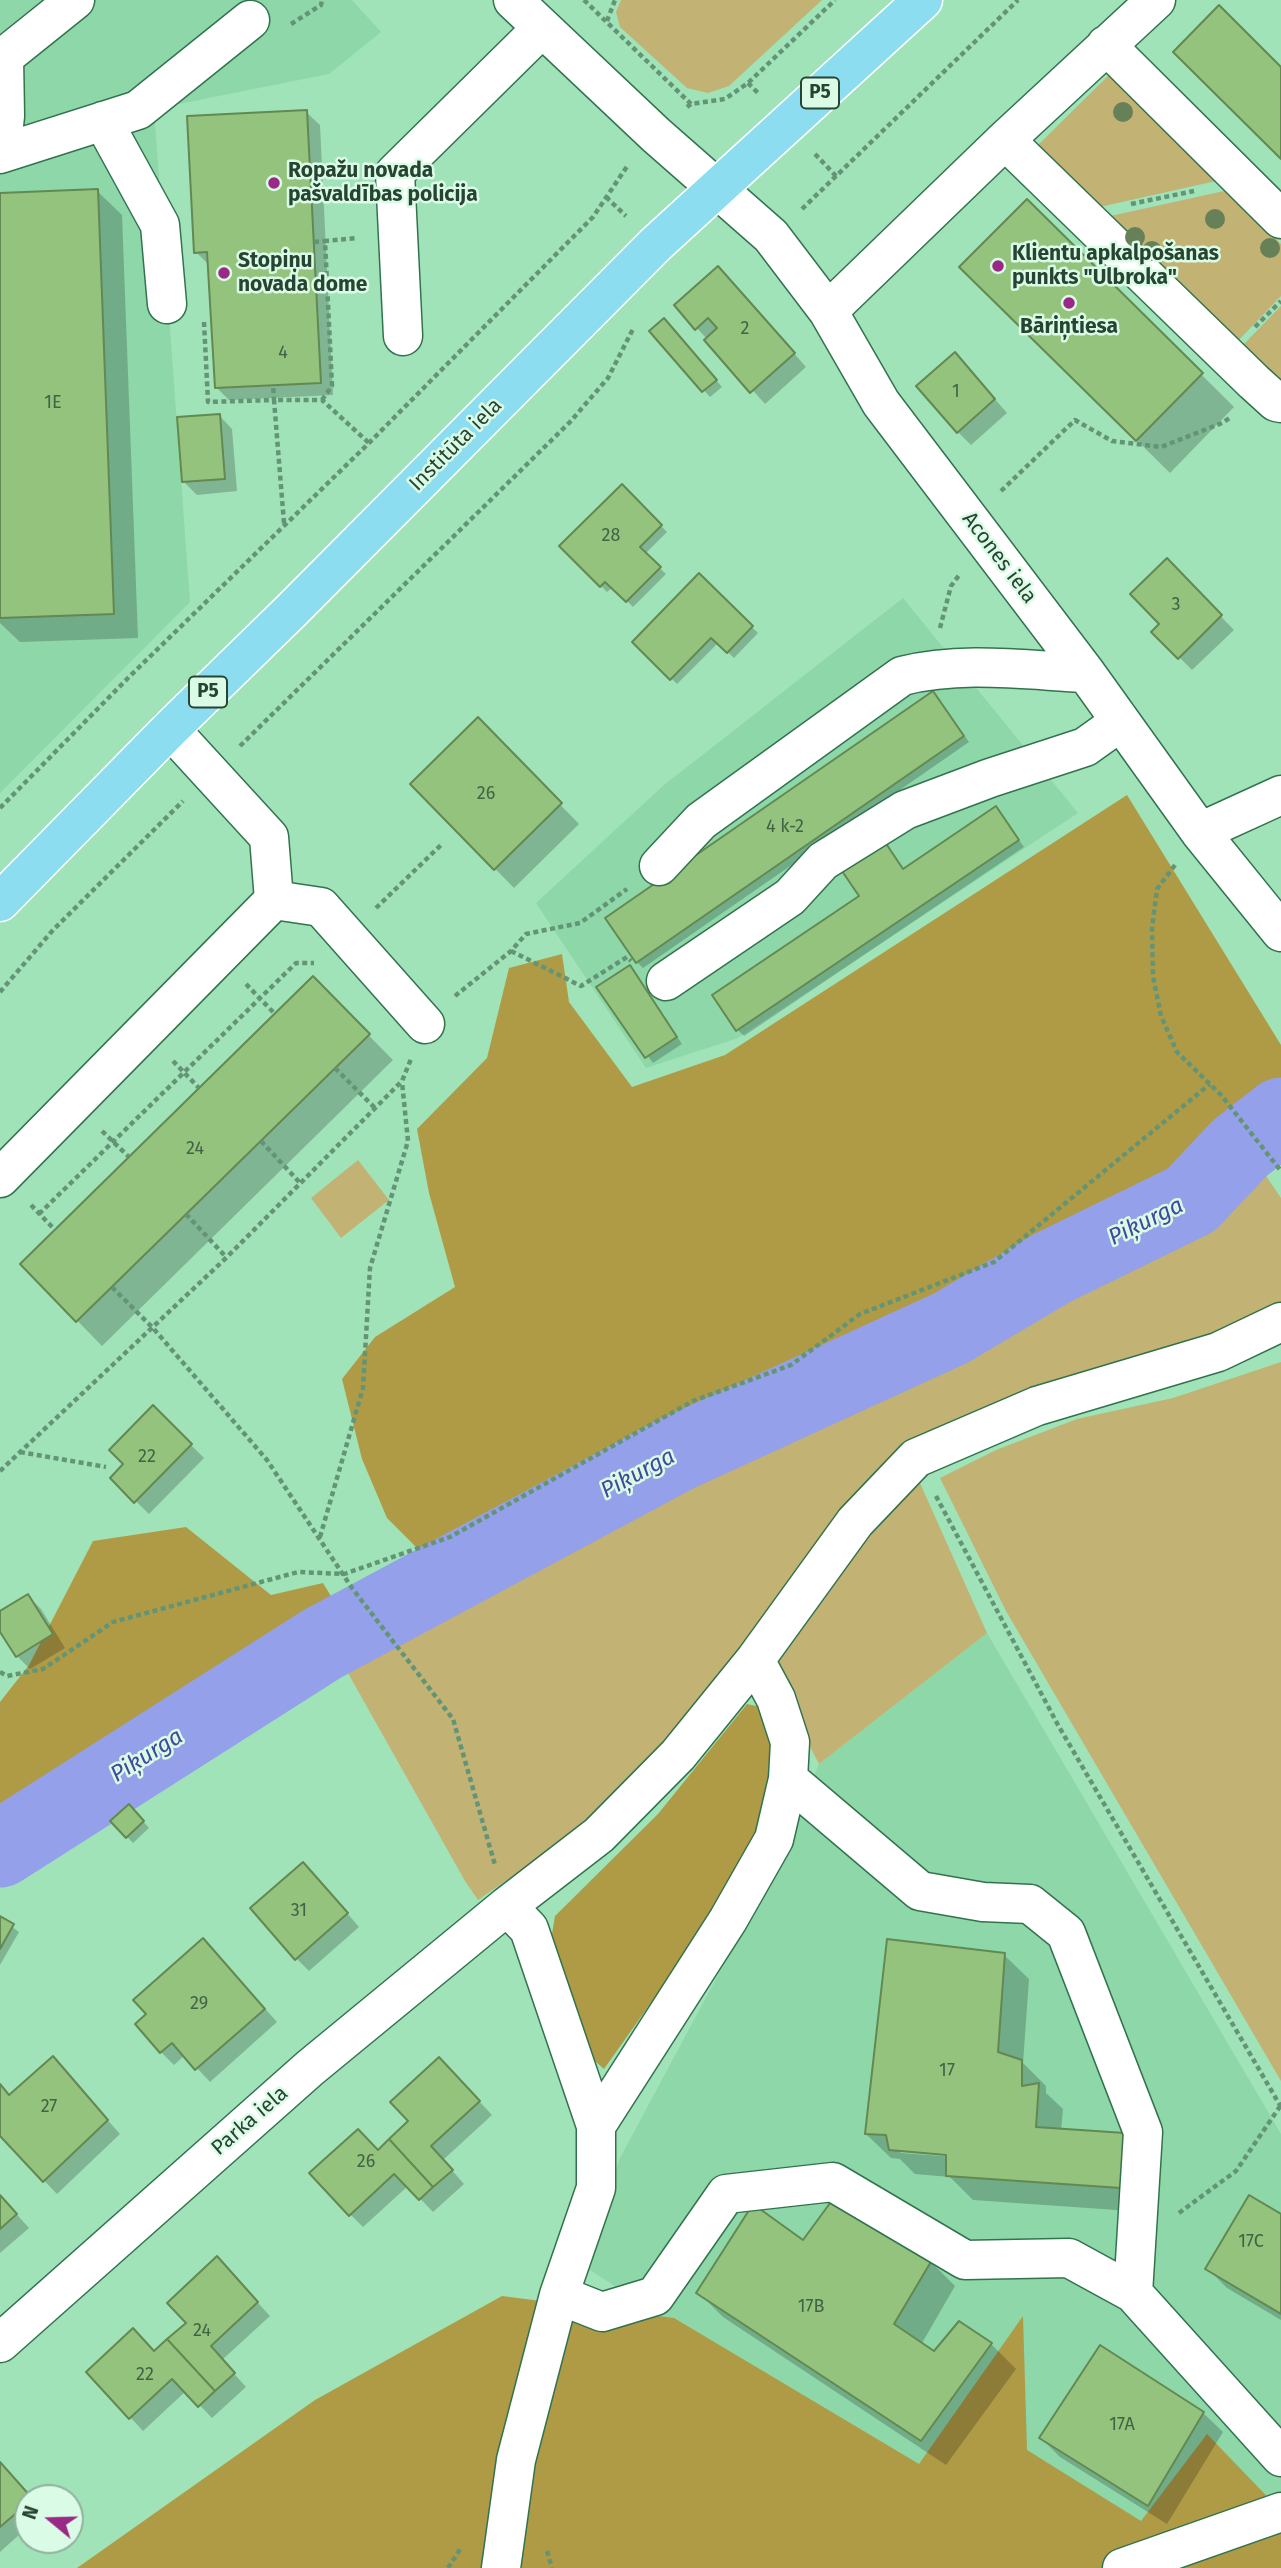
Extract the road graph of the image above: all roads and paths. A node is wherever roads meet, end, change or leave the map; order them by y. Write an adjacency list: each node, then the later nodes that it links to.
1 (75, 0): 20 (street)
2 (513, 0): 11 (street, Acones iela)
3 (584, 0): 10 (path)
4 (615, 0): 10 (path)
5 (835, 0): 13 (path)
6 (923, 0): 24 (main road, Institūta iela / P5)
7 (1018, 0): 22 (path)
8 (1156, 0): 12 (street)
9 (250, 20): 17 (street)
10 (607, 22): 15 (path)
11 (542, 28): 24 (street, Acones iela); 30 (street)
12 (1106, 45): 18 (street); 23 (street)
13 (748, 83): 14 (path); 15 (path)
14 (763, 97)
15 (691, 104): 16 (path)
16 (684, 110)
17 (103, 121): 20 (street); 33 (street)
18 (1005, 140): 27 (street); 34 (street)
19 (810, 148): 22 (path)
20 (1, 153)
21 (629, 163): 25 (path)
22 (836, 176): 26 (path)
23 (1242, 181): 27 (path); 29 (street)
24 (717, 187): 34 (street, Acones iela); 49 (main road, Institūta iela / P5)
25 (606, 197): 28 (path); 42 (path)
26 (798, 213)
27 (1082, 215): 39 (street)
28 (629, 219)
29 (1281, 219)
30 (397, 234): 31 (path); 37 (street)
31 (325, 241): 32 (path); 41 (path)
32 (314, 242)
33 (167, 304)
34 (828, 311): 45 (street, Acones iela)
35 (204, 318): 40 (path)
36 (634, 326): 50 (path)
37 (403, 336)
38 (274, 385): 40 (path)
39 (1274, 398): 43 (path)
40 (274, 400): 41 (path); 44 (path)
41 (323, 400): 42 (path)
42 (369, 443): 44 (path)
43 (994, 497)
44 (284, 524): 52 (path)
45 (984, 538): 46 (path); 47 (street, Acones iela)
46 (929, 669): 47 (street); 55 (street)
47 (1086, 673): 48 (street, Acones iela)
48 (1120, 722): 53 (street, Acones iela); 62 (street)
49 (170, 729): 50 (street); 57 (main road, Institūta iela / P5)
50 (211, 774): 56 (street); 64 (path)
51 (1281, 795): 53 (street)
52 (0, 808)
53 (1200, 832): 58 (street, Acones iela); 68 (path)
54 (443, 843): 59 (path)
55 (659, 866): 60 (path)
56 (274, 900): 59 (street); 72 (street)
57 (0, 902)
58 (1281, 932)
59 (348, 936): 61 (street)
60 (511, 951): 63 (path); 65 (path)
61 (374, 965): 65 (street); 74 (path)
62 (666, 982)
63 (581, 986)
64 (0, 992)
65 (425, 1024): 67 (path)
66 (335, 1068): 69 (path)
67 (402, 1081): 69 (path); 84 (path)
68 (1210, 1084): 71 (path); 85 (path)
69 (376, 1109): 73 (path)
70 (261, 1141): 73 (path)
71 (1281, 1171)
72 (0, 1178)
73 (301, 1184): 76 (path)
74 (39, 1214)
75 (186, 1214): 76 (path)
76 (226, 1258): 79 (path)
77 (112, 1287): 79 (path)
78 (1281, 1322): 81 (street)
79 (153, 1328): 80 (path); 84 (path)
80 (19, 1452): 82 (path); 83 (path)
81 (916, 1458): 86 (street, Parka iela); 90 (path)
82 (106, 1466)
83 (0, 1471)
84 (320, 1537): 85 (path)
85 (344, 1574): 87 (path); 89 (path)
86 (755, 1660): 88 (street); 89 (street, Parka iela)
87 (0, 1672)
88 (788, 1779): 91 (street); 92 (street)
89 (507, 1906): 91 (street); 95 (street, Parka iela)
90 (1281, 2106): 92 (path)
91 (596, 2126): 94 (street)
92 (1136, 2245): 93 (street)
93 (1133, 2293): 94 (street); 96 (street)
94 (559, 2295): 98 (street)
95 (0, 2343)
96 (1281, 2457)
97 (1281, 2512): 99 (street)
98 (501, 2568)
99 (1122, 2568)

